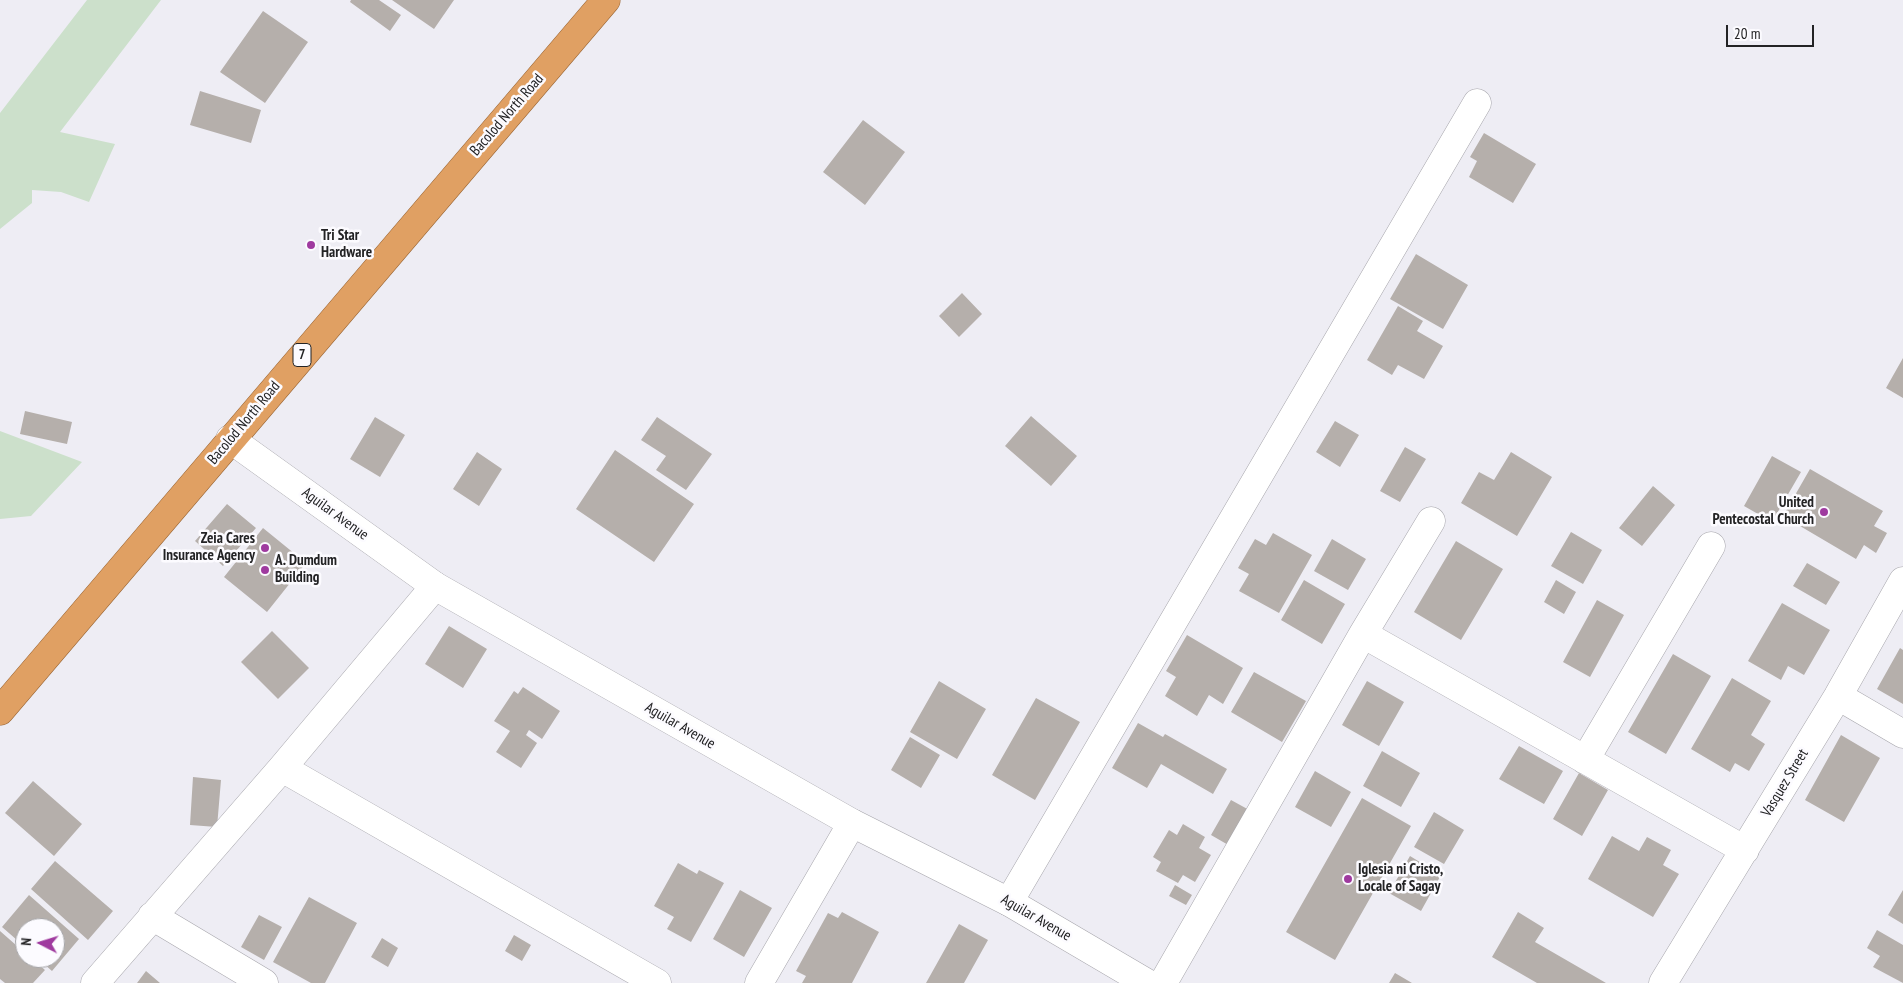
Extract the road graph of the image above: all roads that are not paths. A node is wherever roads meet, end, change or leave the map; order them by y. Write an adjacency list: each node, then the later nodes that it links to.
1 (606, 0): 3 (highway, Bacolod North Road / 7)
2 (1477, 103): 16 (street)
3 (230, 439): 7 (street, Aguilar Avenue); 10 (highway, Bacolod North Road / 7)
4 (1431, 521): 8 (street)
5 (1711, 546): 12 (street)
6 (1903, 581): 9 (street, Vasquez Street)
7 (435, 586): 13 (street); 14 (street, Aguilar Avenue)
8 (1363, 634): 12 (street); 23 (street)
9 (1838, 696): 11 (street); 15 (street, Vasquez Street)
10 (0, 711)
11 (1903, 734)
12 (1585, 760): 15 (street)
13 (282, 768): 17 (street); 20 (street)
14 (852, 824): 16 (street, Aguilar Avenue); 21 (street)
15 (1745, 850): 24 (street, Vasquez Street)
16 (1009, 902): 22 (street, Aguilar Avenue)
17 (152, 916): 18 (street); 19 (street)
18 (95, 983)
19 (264, 983)
20 (657, 983)
21 (759, 983)
22 (1147, 983)
23 (1163, 983)
24 (1663, 983)

